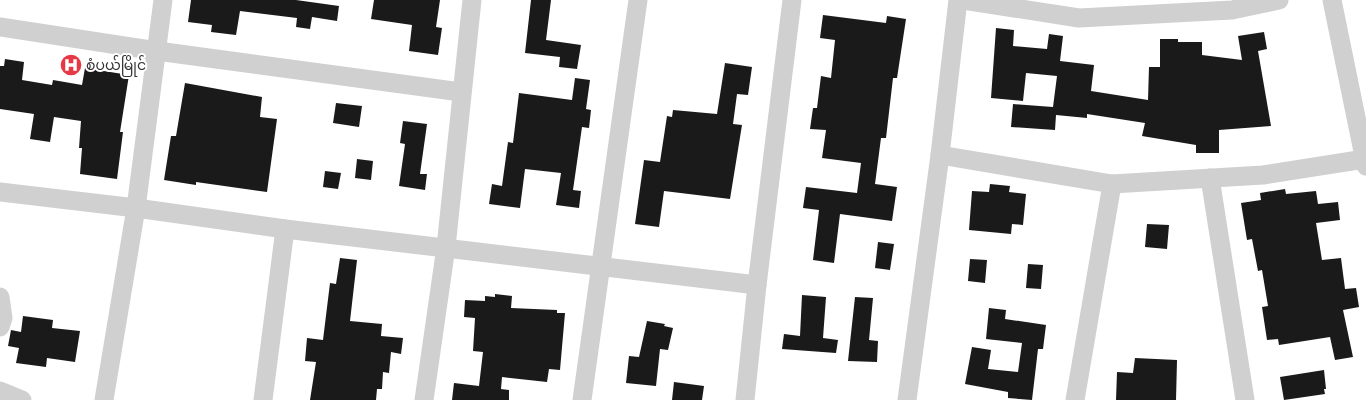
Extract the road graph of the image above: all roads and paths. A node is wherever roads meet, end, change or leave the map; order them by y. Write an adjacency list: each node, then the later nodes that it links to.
1 (163, 0): 10 (street)
2 (472, 0): 11 (street)
3 (638, 0): 20 (street)
4 (792, 0): 21 (street)
5 (958, 0): 12 (street)
6 (963, 0): 7 (street)
7 (1279, 0)
8 (1332, 0): 13 (street)
9 (0, 27): 10 (street)
10 (157, 51): 11 (street); 17 (street)
11 (461, 92): 19 (street)
12 (940, 155): 15 (street); 31 (street)
13 (1365, 163): 14 (street)
14 (1210, 178): 15 (street); 33 (street)
15 (1112, 184): 32 (street)
16 (0, 192): 17 (street)
17 (136, 208): 18 (street); 26 (street)
18 (285, 229): 19 (street); 27 (street)
19 (446, 247): 20 (street); 28 (street)
20 (600, 266): 21 (street); 29 (street)
21 (757, 285): 30 (street)
22 (0, 297): 23 (street)
23 (0, 326)
24 (0, 391): 25 (street)
25 (22, 400)
26 (104, 400)
27 (263, 400)
28 (424, 400)
29 (582, 400)
30 (745, 400)
31 (907, 400)
32 (1075, 400)
33 (1246, 400)

